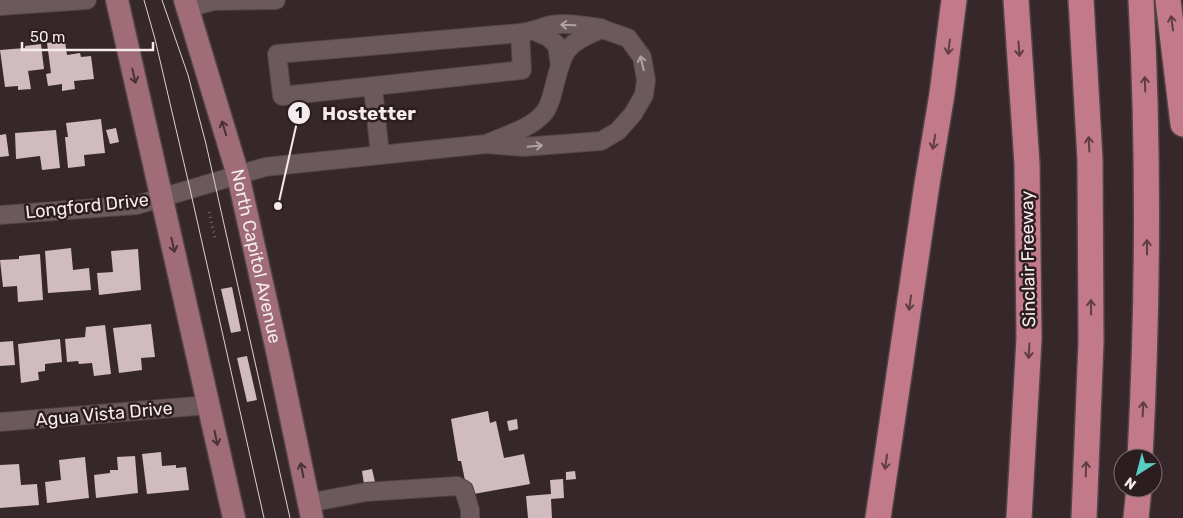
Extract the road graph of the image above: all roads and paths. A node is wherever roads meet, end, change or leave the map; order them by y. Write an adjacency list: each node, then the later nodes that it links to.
1 (87, 0): 10 (street)
2 (117, 0): 19 (main road, one-way to 19)
3 (276, 0): 9 (street)
4 (954, 0): 30 (highway, one-way to 30)
5 (1016, 0): 31 (highway, Sinclair Freeway, one-way to 31)
6 (1081, 0): 32 (highway, one-way to 6)
7 (1141, 0): 25 (highway, one-way to 7)
8 (1168, 0): 15 (highway, one-way to 8)
9 (187, 4): 18 (main road, North Capitol Avenue, one-way to 9)
10 (0, 6)
11 (602, 28): 12 (street, one-way to 12); 13 (street); 16 (street, one-way to 11)
12 (527, 32): 13 (street); 14 (street); 14 (street)
13 (560, 66): 16 (street)
14 (373, 88): 17 (street)
15 (1183, 124)
16 (486, 144): 17 (street, Longford Drive)
17 (380, 155): 18 (street, Longford Drive)
18 (238, 175): 19 (street, Longford Drive); 27 (main road, North Capitol Avenue, one-way to 18)
19 (162, 197): 21 (street, Longford Drive); 23 (main road, one-way to 23)
20 (209, 212): 22 (path)
21 (0, 215)
22 (215, 238)
23 (209, 405): 24 (street, Agua Vista Drive); 28 (main road, one-way to 28)
24 (0, 422)
25 (1141, 448)
26 (1138, 498): 33 (highway)
27 (310, 510): 29 (street)
28 (234, 518)
29 (470, 518)
30 (878, 518)
31 (1019, 518)
32 (1084, 518)
33 (1136, 518)

